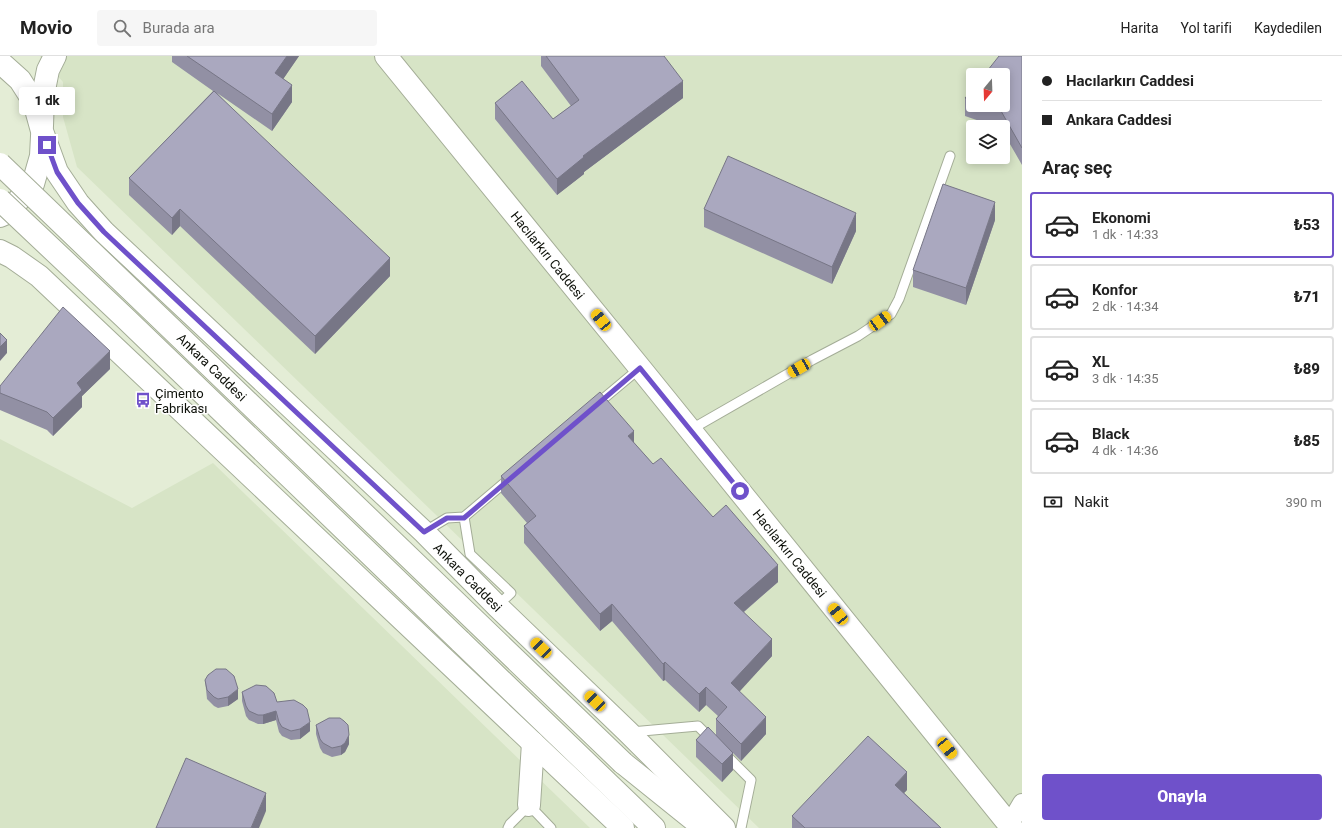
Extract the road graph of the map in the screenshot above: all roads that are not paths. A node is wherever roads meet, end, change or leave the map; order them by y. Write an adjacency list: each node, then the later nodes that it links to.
1 (55, 56): 4 (main road)
2 (386, 56): 10 (main road, Hacılarkırı Caddesi)
3 (0, 62): 4 (main road, Ankara Caddesi)
4 (42, 131): 8 (main road, Ankara Caddesi); 15 (main road, Ankara Caddesi)
5 (950, 156): 12 (lane)
6 (0, 164): 19 (main road, Ankara Caddesi, bridge)
7 (0, 200): 26 (main road, Ankara Caddesi, bridge)
8 (0, 216)
9 (0, 251): 18 (main road)
10 (640, 368): 11 (lane); 12 (main road, Hacılarkırı Caddesi)
11 (591, 409)
12 (690, 430): 22 (main road, Hacılarkırı Caddesi)
13 (518, 471): 14 (lane)
14 (464, 518): 15 (lane); 16 (lane)
15 (424, 532): 16 (main road, Ankara Caddesi)
16 (497, 606): 17 (main road, Ankara Caddesi)
17 (628, 732): 29 (main road, Ankara Caddesi); 30 (lane)
18 (533, 743): 21 (main road); 25 (main road)
19 (623, 764): 27 (main road, Ankara Caddesi); 28 (main road)
20 (1022, 803): 22 (street)
21 (529, 805): 23 (lane); 24 (lane)
22 (1010, 826)
23 (508, 828)
24 (552, 828)
25 (623, 828)
26 (654, 828)
27 (690, 828)
28 (704, 828)
29 (724, 828)
30 (741, 828)

